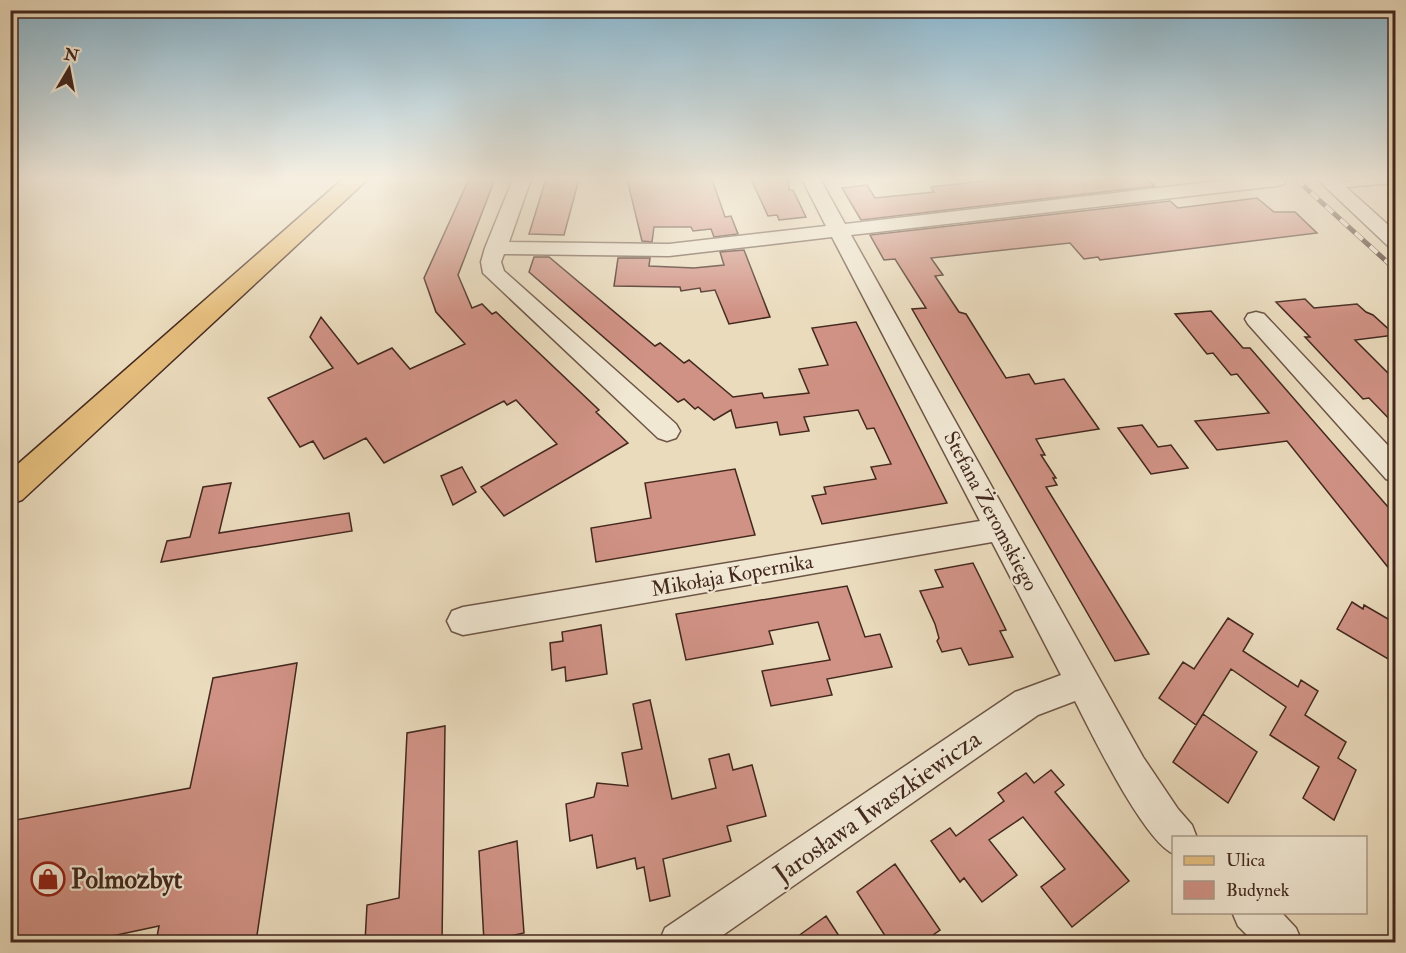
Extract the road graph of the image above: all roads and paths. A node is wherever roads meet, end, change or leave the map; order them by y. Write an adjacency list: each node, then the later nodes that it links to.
1 (308, 223): 12 (main road)
2 (505, 223): 8 (street)
3 (835, 223): 6 (street, Stefana Żeromskiego)
4 (895, 223): 6 (street)
5 (1374, 223): 7 (street)
6 (838, 230): 8 (street); 13 (street, Stefana Żeromskiego)
7 (1395, 243)
8 (495, 248): 10 (street)
9 (1256, 319): 11 (street)
10 (667, 431)
11 (1395, 472)
12 (10, 491)
13 (1000, 529): 14 (street, Mikołaja Kopernika); 15 (street, Stefana Żeromskiego)
14 (463, 621)
15 (1083, 683): 16 (street, Stefana Żeromskiego); 18 (street, Jarosława Iwaszkiewicza)
16 (1178, 836)
17 (1253, 914): 19 (street)
18 (679, 942)
19 (1282, 942)

